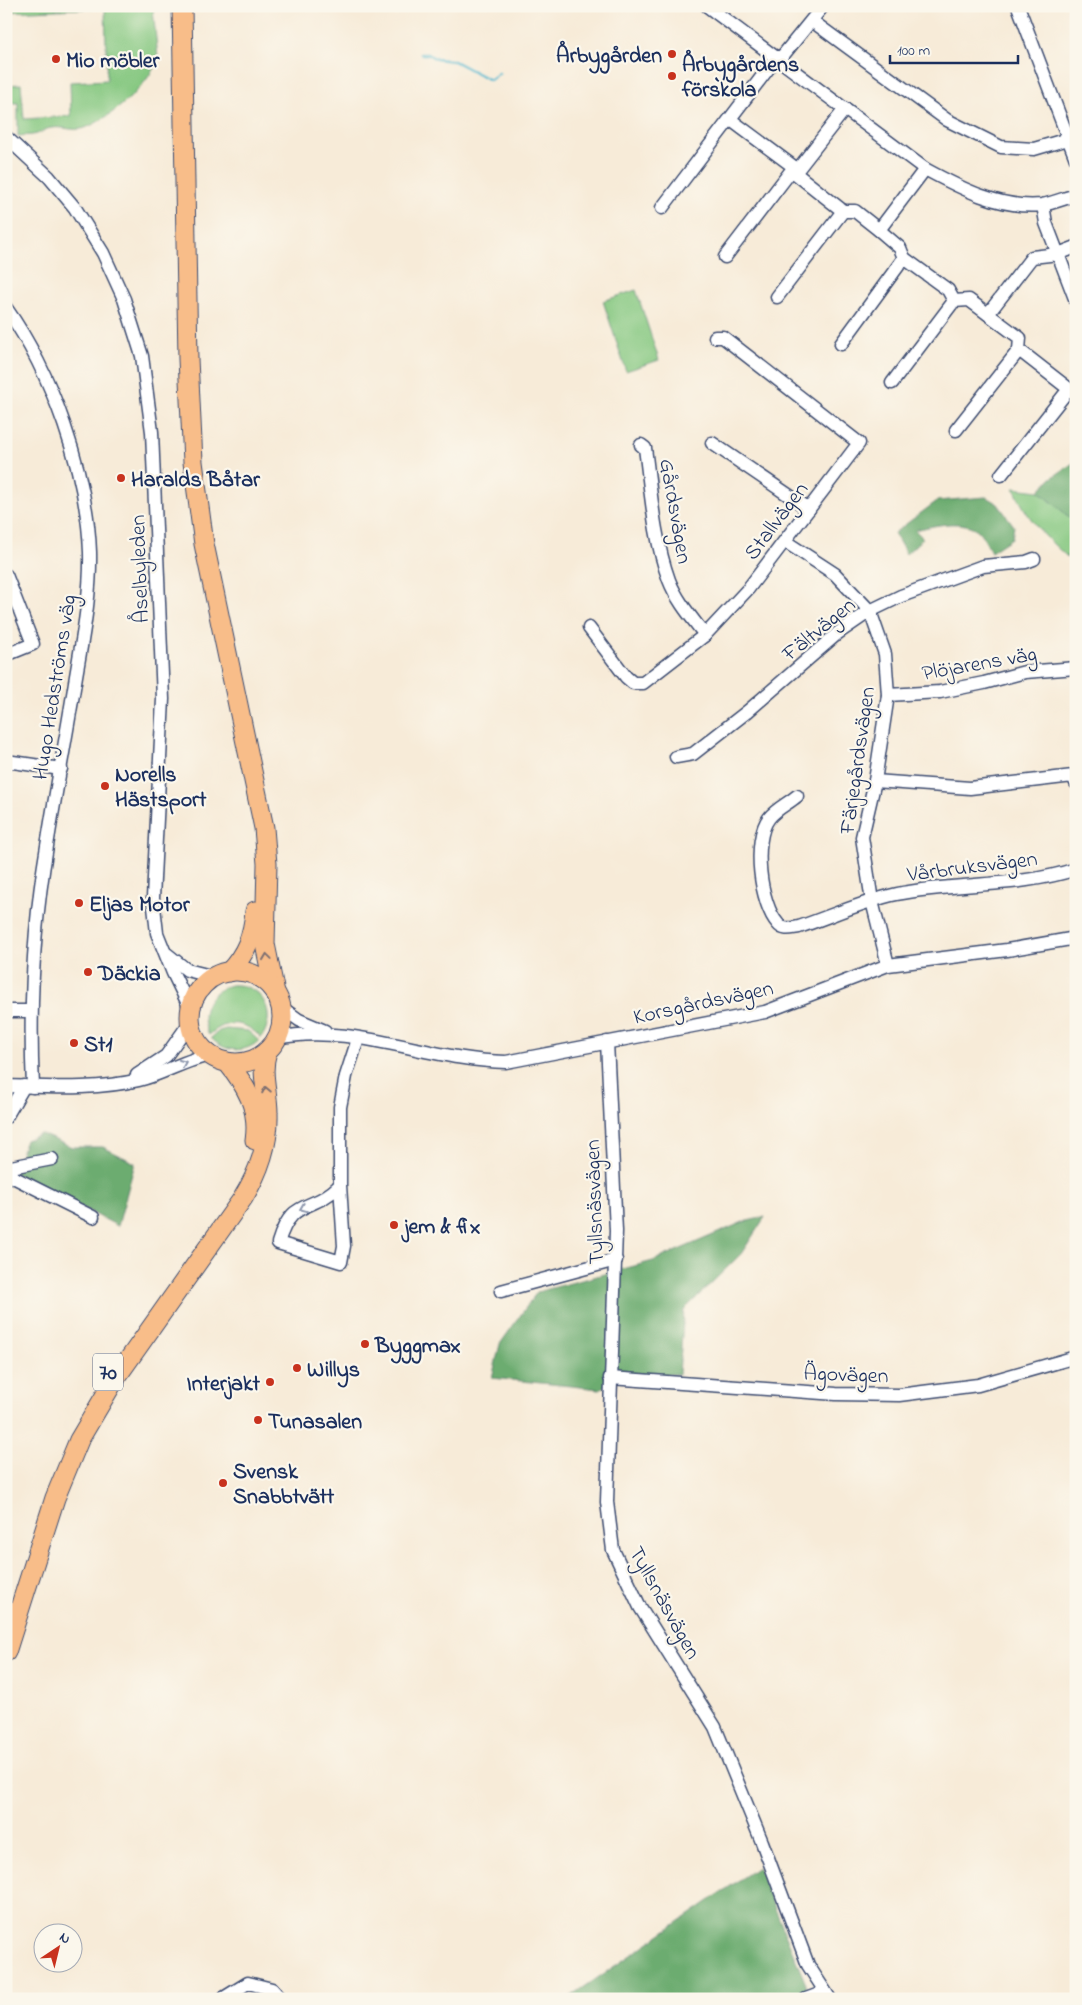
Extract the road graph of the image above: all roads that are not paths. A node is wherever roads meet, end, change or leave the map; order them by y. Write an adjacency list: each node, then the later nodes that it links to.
1 (171, 6): 59 (highway)
2 (182, 6): 60 (highway, 70, one-way to 2)
3 (707, 6): 7 (street)
4 (823, 6): 6 (street)
5 (1018, 6): 11 (street)
6 (812, 21): 7 (street); 11 (street)
7 (779, 58): 8 (street); 9 (street)
8 (845, 109): 13 (street); 14 (street)
9 (731, 120): 14 (street); 17 (street)
10 (6, 137): 57 (street, Åselbyleden)
11 (1068, 139): 12 (street)
12 (1076, 159)
13 (925, 169): 16 (street); 19 (street)
14 (794, 170): 18 (street); 22 (street)
15 (1076, 196): 16 (street)
16 (1043, 205): 21 (street)
17 (662, 208)
18 (843, 211): 19 (street); 24 (street)
19 (879, 230): 23 (street)
20 (1076, 247): 21 (street)
21 (1058, 254): 26 (street); 28 (street)
22 (725, 257)
23 (904, 258): 25 (street); 30 (street)
24 (777, 297)
25 (954, 301): 28 (street); 32 (street)
26 (1076, 301)
27 (6, 308): 50 (street, Hugo Hedströms väg)
28 (988, 314): 31 (street)
29 (715, 337): 38 (street, Stallvägen)
30 (841, 344)
31 (1018, 350): 33 (street); 34 (street)
32 (892, 383)
33 (1072, 388): 37 (street)
34 (956, 430)
35 (712, 443): 38 (street)
36 (641, 445): 44 (street, Gårdsvägen)
37 (1001, 475)
38 (809, 509): 39 (street, Stallvägen)
39 (786, 542): 42 (street, Färjegårdsvägen); 44 (street, Stallvägen)
40 (1034, 559): 42 (street, Fältvägen)
41 (6, 575): 45 (street)
42 (870, 611): 47 (street, Färjegårdsvägen); 48 (street, Fältvägen)
43 (589, 628): 44 (street, Stallvägen)
44 (705, 635)
45 (6, 655)
46 (1076, 668): 47 (street, Plöjarens väg)
47 (888, 695): 52 (street, Färjegårdsvägen)
48 (676, 757)
49 (6, 761): 50 (street)
50 (61, 769): 62 (street, Hugo Hedströms väg)
51 (1074, 779): 52 (street)
52 (875, 781): 55 (street, Färjegårdsvägen)
53 (797, 796): 55 (street, Vårbruksvägen)
54 (1076, 869): 55 (street, Vårbruksvägen)
55 (872, 901): 58 (street, Färjegårdsvägen)
56 (1076, 938): 58 (street, Korsgårdsvägen)
57 (164, 952): 59 (street); 63 (street, Åselbyleden)
58 (888, 964): 66 (street, Korsgårdsvägen)
59 (222, 975): 60 (highway); 63 (highway)
60 (278, 1000): 64 (street, Korsgårdsvägen); 67 (highway, 70)
61 (6, 1011): 62 (street)
62 (31, 1011): 71 (street, Hugo Hedströms väg)
63 (191, 1016): 68 (highway, 70); 69 (street)
64 (335, 1035): 65 (street, Korsgårdsvägen); 67 (street, Korsgårdsvägen)
65 (358, 1039): 66 (street, Korsgårdsvägen); 75 (street)
66 (607, 1042): 77 (street, Tyllsnäsvägen)
67 (272, 1045): 68 (highway); 82 (highway, 70, one-way to 67)
68 (219, 1059): 69 (street, one-way to 68); 81 (highway, 70)
69 (122, 1083): 71 (street)
70 (6, 1086): 71 (street)
71 (29, 1087): 72 (street)
72 (6, 1117)
73 (52, 1159): 74 (street)
74 (6, 1169): 76 (street)
75 (340, 1185): 75 (street, one-way to 75)
76 (93, 1217)
77 (616, 1260): 78 (street); 80 (street, Tyllsnäsvägen)
78 (501, 1290)
79 (1076, 1357): 80 (street, Ägovägen)
80 (610, 1378): 83 (street, Tyllsnäsvägen)
81 (6, 1617)
82 (6, 1652)
83 (828, 1995): 86 (street)
84 (222, 1999): 85 (street)
85 (281, 1999)
86 (806, 1999)

